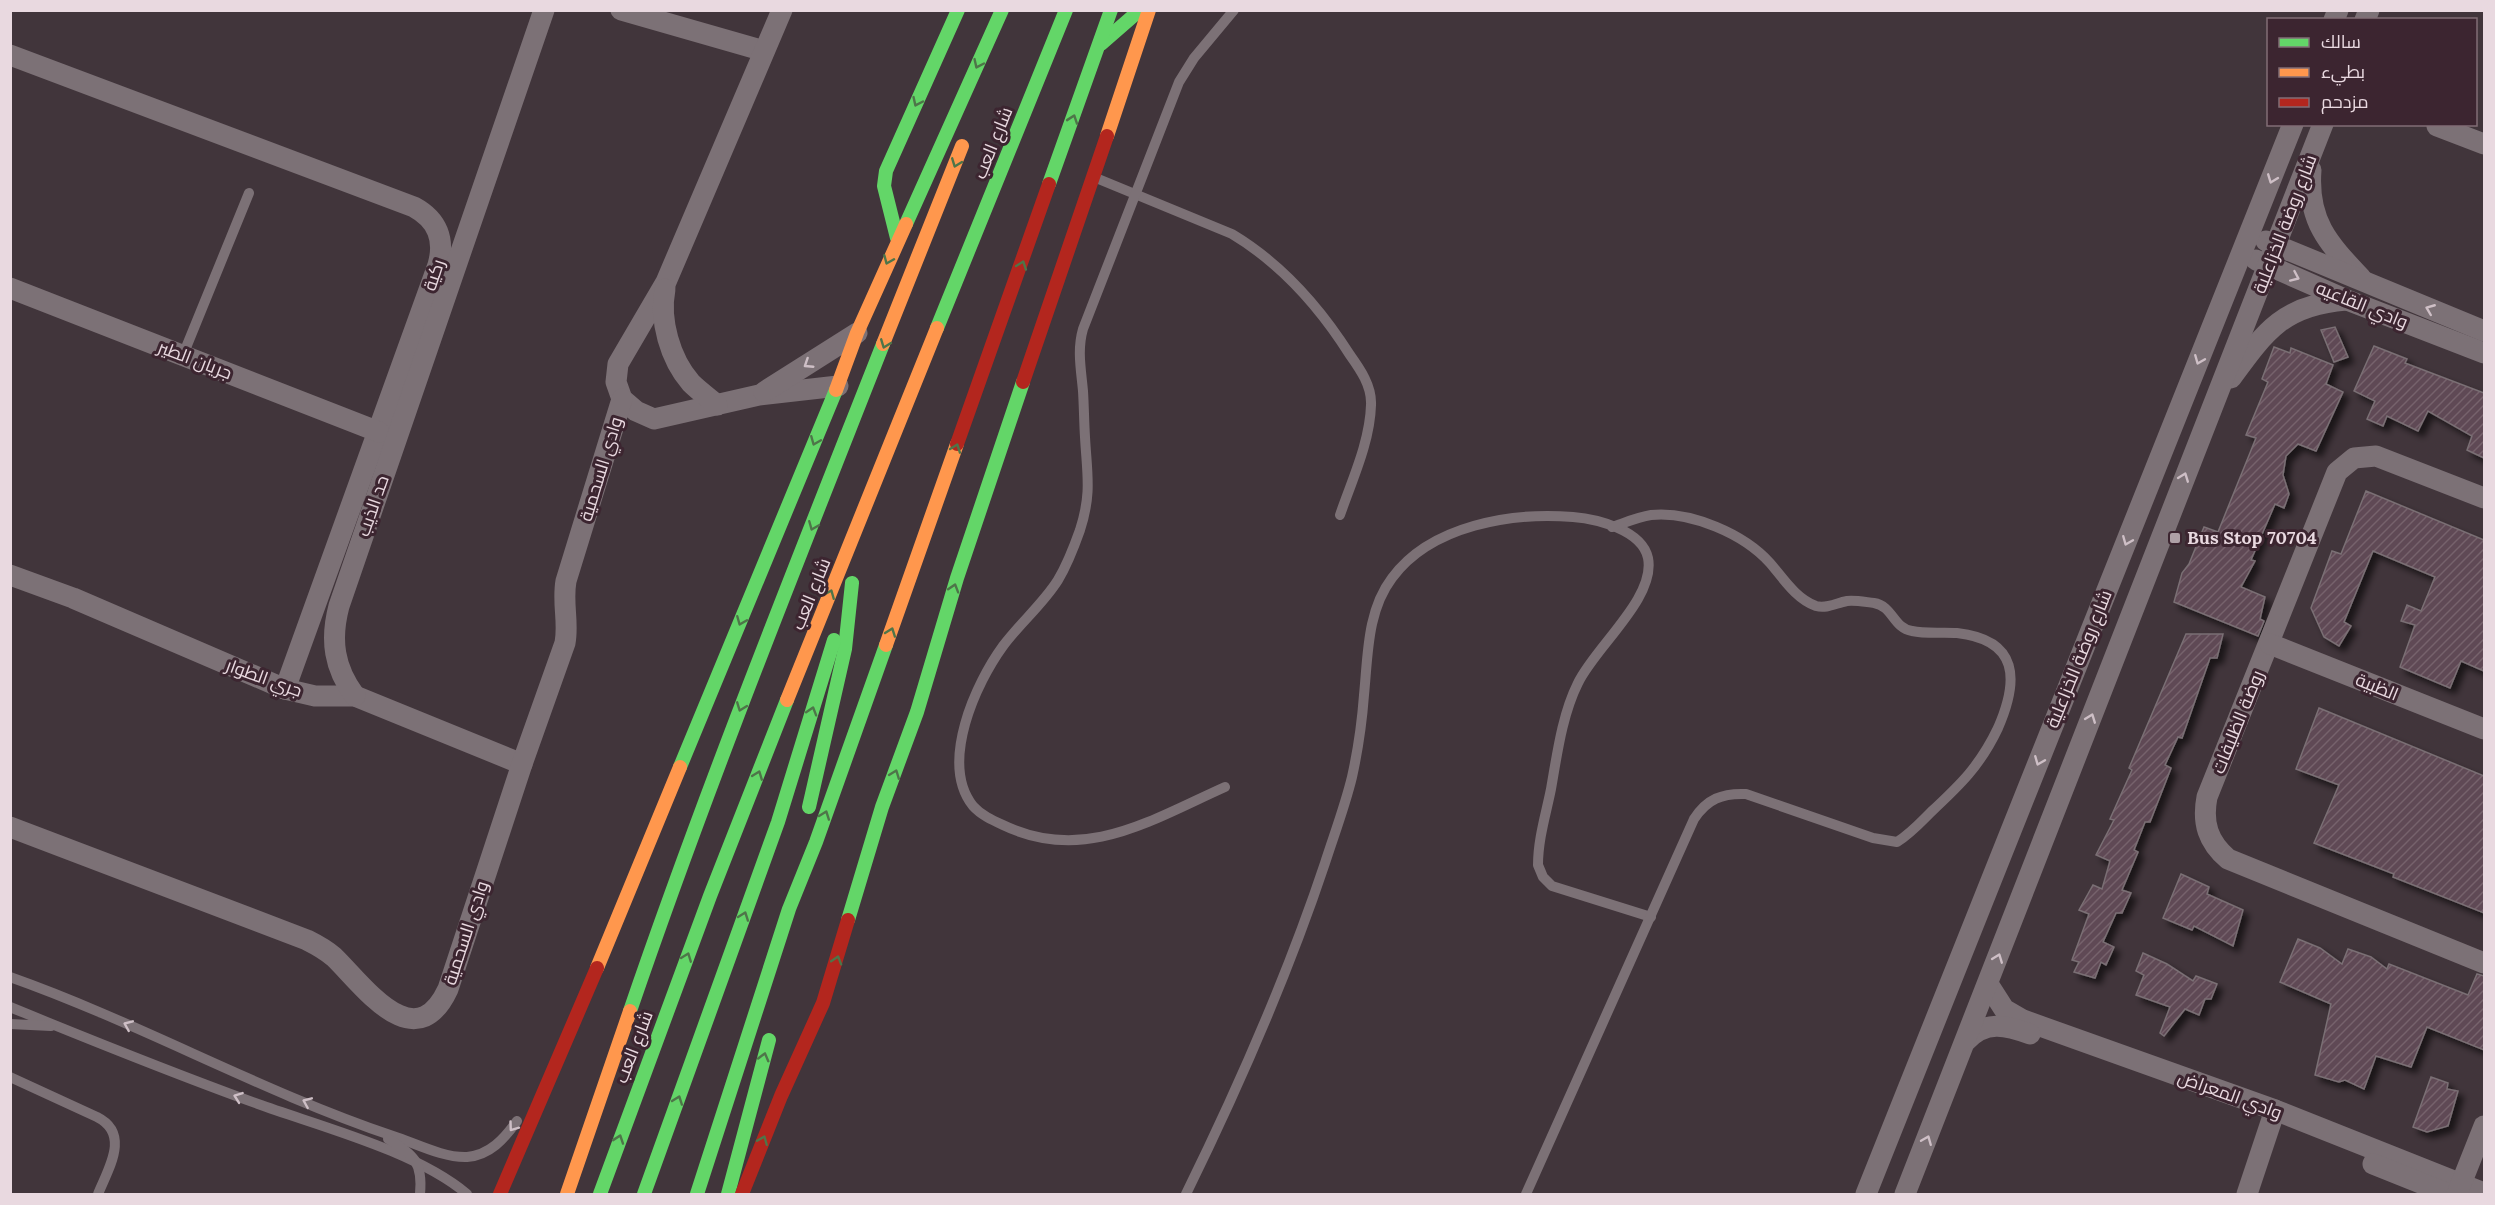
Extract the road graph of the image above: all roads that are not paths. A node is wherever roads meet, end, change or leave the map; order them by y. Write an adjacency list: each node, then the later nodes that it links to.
1 (544, 10): 33 (street, حد الذيب)
2 (621, 10): 13 (street)
3 (782, 10): 13 (street, وادي السحمية)
4 (958, 10): 26 (main road, one-way to 26)
5 (1002, 10): 26 (main road, one-way to 26)
6 (1015, 10): 15 (main road)
7 (1066, 10): 45 (main road, شارع العب)
8 (1112, 10): 12 (main road)
9 (1140, 10): 12 (main road)
10 (1149, 10): 22 (main road)
11 (1234, 10): 24 (lane)
12 (1097, 48): 57 (main road, one-way to 12)
13 (764, 51): 29 (street, وادي السحمية)
14 (10, 55): 33 (street, ركية)
15 (998, 55)
16 (2292, 126): 25 (street, شارع روضة الخزاعلية, one-way to 25)
17 (2322, 126): 21 (street, شارع روضة الخزاعلية)
18 (2437, 126): 20 (street)
19 (968, 132): 82 (main road, شارع العب, one-way to 82)
20 (2484, 144)
21 (2312, 153): 28 (street, شارع روضة الخزاعلية); 30 (street, وادي القاعيه)
22 (1093, 177): 24 (lane); 74 (main road, one-way to 22)
23 (249, 193): 37 (lane)
24 (1135, 194): 46 (lane); 55 (lane)
25 (2250, 234): 27 (street, شارع روضة الخزاعلية); 28 (street, وادي القاعيه)
26 (897, 238): 35 (main road, one-way to 35)
27 (2242, 254): 28 (street, وادي القاعيه); 90 (street, شارع روضة الخزاعلية, one-way to 90)
28 (2272, 256): 30 (street, وادي القاعيه); 32 (street, وادي القاعيه, one-way to 32); 41 (street, شارع روضة الخزاعلية)
29 (666, 282): 40 (street, وادي السحمية); 42 (street, وادي السحمية)
30 (2365, 283): 34 (street, وادي القاعيه, one-way to 30)
31 (10, 288): 37 (street, جريان الطير)
32 (2347, 300): 36 (street, وادي القاعيه); 41 (street)
33 (431, 313): 43 (street, ركية); 52 (street, حد الذيب)
34 (2484, 330)
35 (857, 333): 38 (main road); 39 (street, وادي السحمية, one-way to 39)
36 (2484, 353)
37 (183, 356): 43 (street, جريان الطير)
38 (838, 386): 39 (street, وادي السحمية); 69 (main road, one-way to 69)
39 (759, 395): 42 (street, وادي السحمية)
40 (622, 399): 42 (street, وادي السحمية); 54 (street, وادي السحمية)
41 (2213, 403): 63 (street, شارع روضة الخزاعلية, one-way to 41)
42 (717, 405)
43 (379, 432): 51 (street, ركية)
44 (2484, 498): 50 (street, روضة الظليفات)
45 (862, 514): 49 (main road); 83 (main road, شارع العب, one-way to 45)
46 (1340, 515)
47 (1612, 527): 60 (lane); 60 (lane); 88 (lane)
48 (10, 575): 51 (street, جري الطوار)
49 (852, 583): 58 (main road); 84 (main road, one-way to 49)
50 (2270, 644): 53 (street, الظبية); 61 (street, روضة الظليفات)
51 (285, 689): 52 (street, جري الطوار)
52 (355, 696): 54 (street, جري الطوار)
53 (2484, 729)
54 (522, 764): 56 (street, وادي السحمية)
55 (1225, 787)
56 (10, 827)
57 (816, 842): 58 (main road); 59 (main road)
58 (789, 909): 85 (main road)
59 (805, 909)
60 (1651, 916): 89 (lane)
61 (2484, 963)
62 (10, 977): 72 (lane, one-way to 62)
63 (1988, 984): 68 (street, شارع روضة الخزاعلية); 71 (street, وادي المعراض)
64 (10, 1007): 67 (lane)
65 (774, 1023): 86 (main road, one-way to 65)
66 (10, 1024): 67 (lane)
67 (54, 1025): 80 (lane, one-way to 67)
68 (1966, 1041): 71 (street, وادي المعراض); 91 (street, شارع روضة الخزاعلية, one-way to 68)
69 (558, 1062): 72 (lane, one-way to 72); 81 (main road)
70 (10, 1077): 78 (lane)
71 (2273, 1117): 76 (street, وادي المعراض); 92 (street)
72 (361, 1125): 79 (lane)
73 (2484, 1126): 76 (street)
74 (754, 1161): 75 (lane); 87 (main road)
75 (757, 1188)
76 (2456, 1191): 77 (street, وادي المعراض)
77 (2484, 1192)
78 (98, 1194)
79 (420, 1194)
80 (467, 1194)
81 (500, 1194)
82 (567, 1194)
83 (600, 1194)
84 (644, 1194)
85 (697, 1194)
86 (728, 1194)
87 (742, 1194)
88 (1186, 1194)
89 (1526, 1194)
90 (1866, 1194)
91 (1905, 1194)
92 (2247, 1194)

